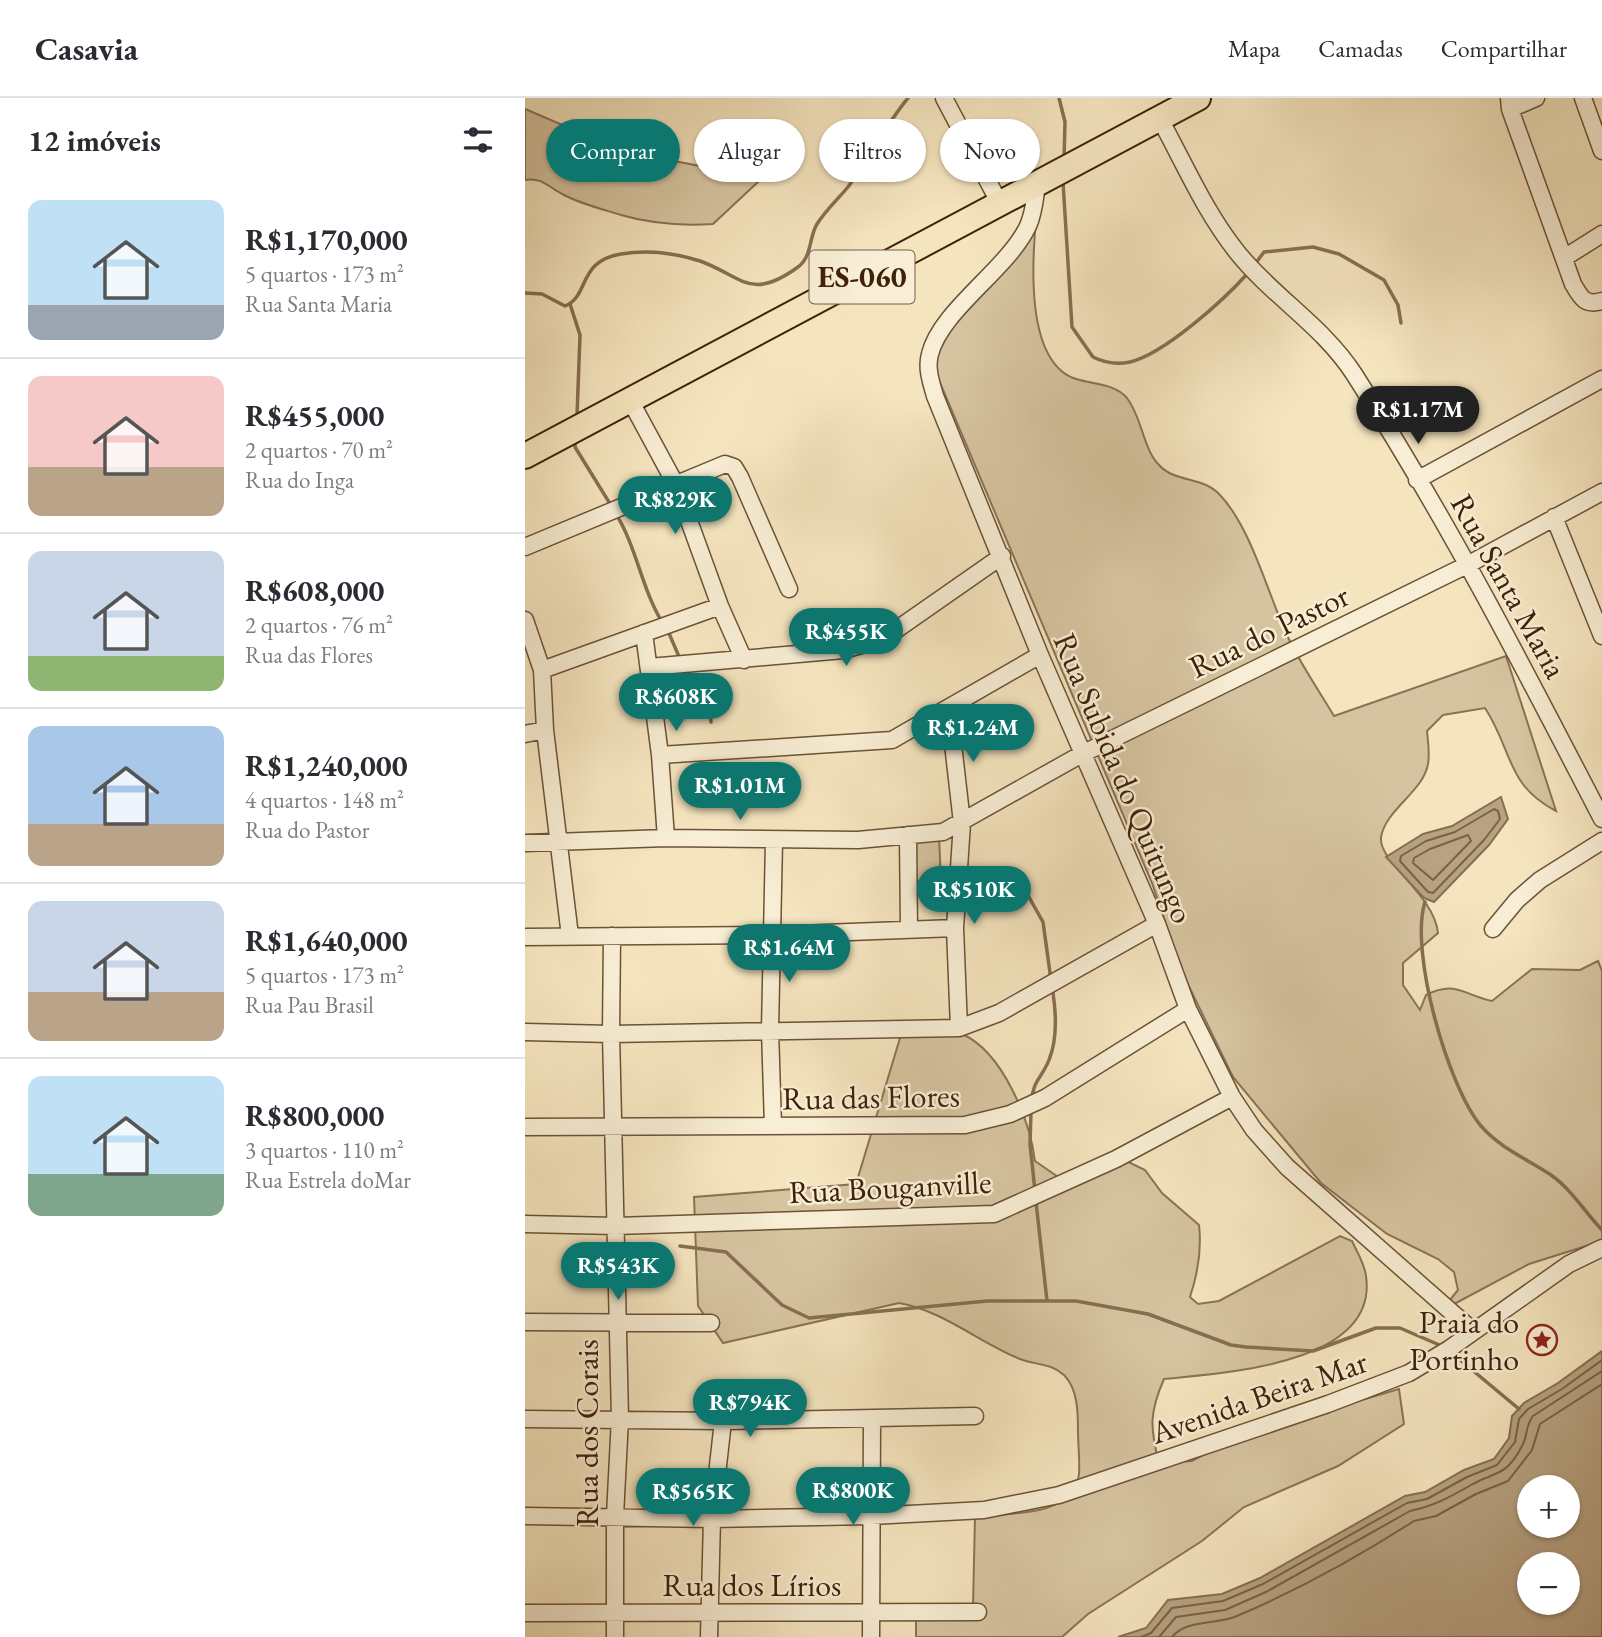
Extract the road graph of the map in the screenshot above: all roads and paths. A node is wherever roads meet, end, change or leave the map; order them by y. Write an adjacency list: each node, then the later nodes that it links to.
1 (944, 98): 9 (street)
2 (1198, 98): 6 (main road, ES-060)
3 (1536, 98): 5 (street)
4 (1583, 98): 7 (street)
5 (1509, 103): 11 (street)
6 (1160, 118): 8 (main road, ES-060); 16 (street, Rua Santa Maria)
7 (1602, 151)
8 (1037, 184): 9 (main road, ES-060); 21 (street, Rua Subida do Quitungo)
9 (1000, 204): 14 (main road, ES-060)
10 (1602, 234): 11 (street)
11 (1564, 258): 12 (street)
12 (1602, 301)
13 (1602, 379): 16 (street)
14 (630, 400): 15 (main road, ES-060); 17 (street)
15 (525, 456)
16 (1416, 480): 22 (street, Rua Santa Maria)
17 (676, 485): 20 (street); 23 (street); 24 (street)
18 (1602, 492): 19 (street, Rua do Pastor)
19 (1554, 517): 22 (street, Rua do Pastor); 27 (street)
20 (525, 547)
21 (1002, 556): 28 (street, Rua Subida do Quitungo); 29 (street)
22 (1469, 564): 35 (street, Rua do Pastor); 37 (street, Rua Santa Maria)
23 (789, 589)
24 (720, 607): 26 (street); 29 (street)
25 (525, 620): 31 (street)
26 (644, 633): 30 (street); 31 (street)
27 (1602, 636)
28 (1040, 655): 32 (street); 35 (street, Rua Subida do Quitungo)
29 (744, 660): 30 (street)
30 (649, 667): 36 (street)
31 (542, 670): 33 (street)
32 (949, 709): 36 (street); 38 (street)
33 (545, 730): 34 (street); 43 (street)
34 (525, 734)
35 (1082, 754): 38 (street, Rua do Pastor); 45 (street, Rua Subida do Quitungo)
36 (660, 755): 40 (street)
37 (1602, 819)
38 (961, 823): 39 (street, Rua do Pastor); 46 (street)
39 (908, 835): 41 (street, Rua do Pastor); 48 (street)
40 (666, 838): 41 (street, Rua do Pastor); 43 (street, Rua do Pastor)
41 (774, 841): 51 (street)
42 (1602, 841): 47 (street)
43 (557, 842): 44 (street, Rua do Pastor); 49 (street)
44 (525, 843)
45 (1157, 924): 53 (street, Rua Subida do Quitungo); 54 (street)
46 (955, 928): 48 (street); 54 (street)
47 (1493, 929)
48 (909, 930): 51 (street)
49 (570, 936): 50 (street); 52 (street)
50 (612, 936): 51 (street); 57 (street, Rua dos Corais)
51 (771, 936): 55 (street)
52 (525, 937)
53 (1188, 1009): 58 (street, Rua Subida do Quitungo); 59 (street, Rua das Flores)
54 (959, 1028): 55 (street)
55 (770, 1030): 57 (street); 59 (street)
56 (525, 1032): 57 (street)
57 (611, 1034): 61 (street, Rua dos Corais)
58 (1232, 1097): 63 (street, Rua Bouganville); 68 (street, Rua Subida do Quitungo)
59 (773, 1126): 61 (street, Rua das Flores)
60 (525, 1127): 61 (street, Rua das Flores)
61 (613, 1128): 63 (street, Rua dos Corais)
62 (525, 1224): 63 (street, Rua Bouganville)
63 (616, 1226): 65 (street, Rua dos Corais)
64 (1602, 1248): 68 (street, Avenida Beira Mar)
65 (616, 1321): 66 (street); 67 (street); 70 (street, Rua dos Corais)
66 (525, 1322)
67 (711, 1323)
68 (1473, 1331): 76 (street, Avenida Beira Mar)
69 (975, 1416): 72 (street)
70 (619, 1418): 71 (street); 73 (street); 75 (street, Rua dos Corais)
71 (525, 1419)
72 (872, 1419): 73 (street); 76 (street)
73 (723, 1421): 77 (street)
74 (525, 1516): 75 (street, Avenida Beira Mar)
75 (615, 1516): 77 (street, Avenida Beira Mar); 81 (street, Rua dos Corais)
76 (871, 1516): 77 (street, Avenida Beira Mar); 82 (street)
77 (712, 1519): 78 (street)
78 (708, 1612): 81 (street, Rua dos Lírios); 82 (street, Rua dos Lírios); 84 (street)
79 (978, 1612): 82 (street, Rua dos Lírios)
80 (525, 1613): 81 (street, Rua dos Lírios)
81 (614, 1613): 83 (street, Rua dos Corais)
82 (872, 1614): 85 (street)
83 (615, 1637)
84 (709, 1637)
85 (871, 1637)

